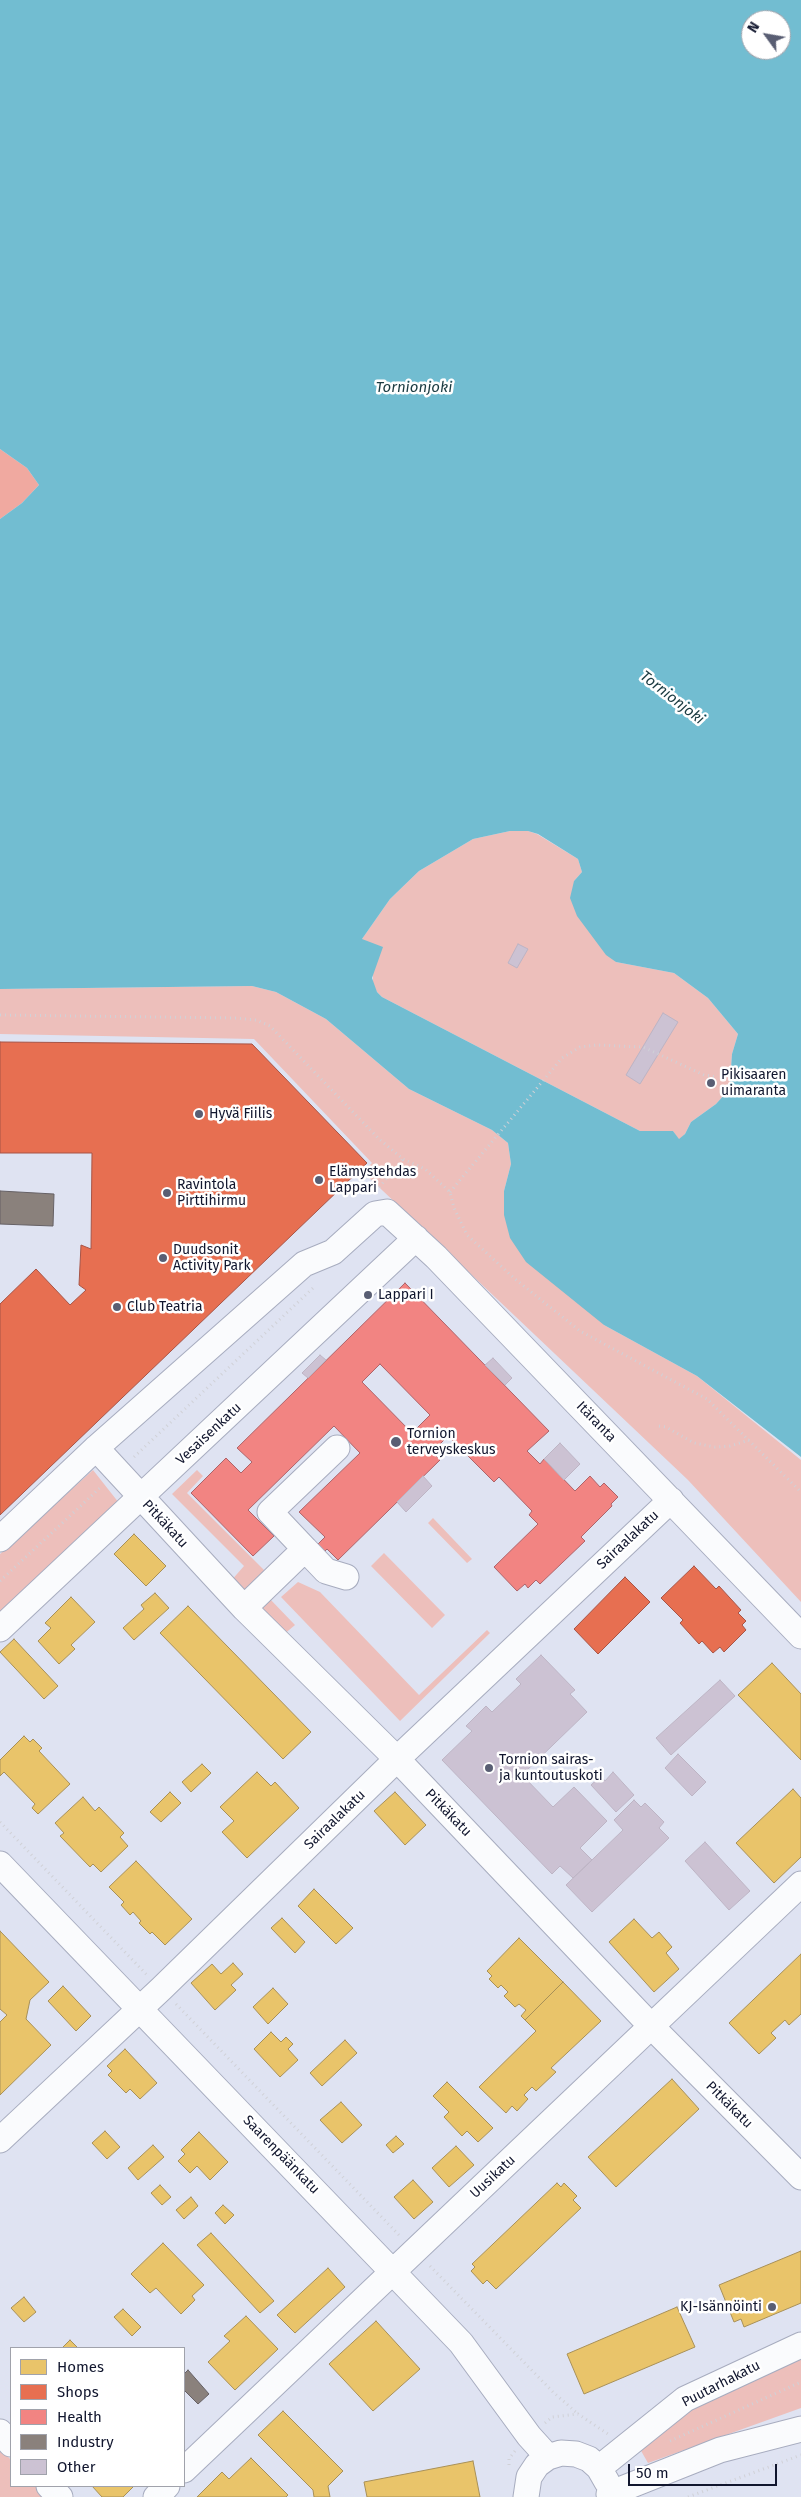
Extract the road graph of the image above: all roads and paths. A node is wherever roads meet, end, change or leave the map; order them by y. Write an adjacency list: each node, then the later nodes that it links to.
1 (0, 1015): 3 (path)
2 (717, 1077): 4 (path)
3 (403, 1159): 4 (path); 5 (path)
4 (450, 1192): 9 (path)
5 (381, 1202): 6 (street, Itäranta); 10 (street)
6 (416, 1238): 14 (street, Vesaisenkatu); 15 (street, Itäranta)
7 (317, 1284): 12 (path)
8 (659, 1426): 9 (path)
9 (750, 1440): 13 (path)
10 (96, 1448): 12 (street, Pitkäkatu); 16 (street)
11 (337, 1448): 17 (street)
12 (117, 1472): 14 (street, Pitkäkatu); 19 (path)
13 (801, 1492)
14 (141, 1499): 20 (street, Pitkäkatu); 21 (street, Vesaisenkatu)
15 (671, 1500): 22 (street, Itäranta); 23 (street, Sairaalakatu)
16 (0, 1539)
17 (305, 1549): 18 (street); 20 (street)
18 (346, 1577)
19 (0, 1581)
20 (244, 1608): 23 (street, Pitkäkatu)
21 (0, 1628)
22 (801, 1636)
23 (397, 1759): 27 (street, Sairaalakatu); 29 (street, Pitkäkatu)
24 (0, 1822): 27 (path)
25 (0, 1864): 28 (street, Saarenpäänkatu)
26 (801, 1884): 29 (street, Uusikatu)
27 (161, 1990): 28 (street, Sairaalakatu); 32 (path)
28 (140, 2008): 30 (street, Sairaalakatu); 33 (street, Saarenpäänkatu)
29 (652, 2027): 31 (street, Pitkäkatu); 32 (street, Uusikatu)
30 (0, 2140)
31 (801, 2177)
32 (415, 2250): 33 (street, Uusikatu); 36 (path)
33 (393, 2272): 42 (street, Saarenpäänkatu); 44 (street, Uusikatu)
34 (801, 2345): 43 (street, Puutarhakatu)
35 (801, 2382): 37 (path)
36 (578, 2414)
37 (713, 2421)
38 (801, 2430): 47 (street)
39 (0, 2432): 40 (street)
40 (10, 2443)
41 (801, 2455): 51 (path)
42 (548, 2457): 43 (street); 50 (street)
43 (599, 2468): 47 (street)
44 (185, 2469)
45 (51, 2487): 48 (street)
46 (166, 2487): 49 (street)
47 (609, 2496)
48 (60, 2497)
49 (156, 2497)
50 (526, 2497)
51 (688, 2497)

